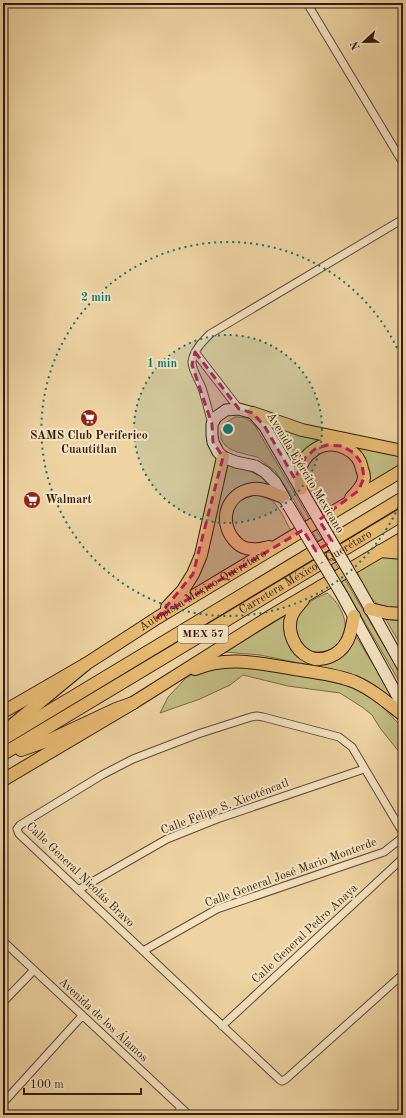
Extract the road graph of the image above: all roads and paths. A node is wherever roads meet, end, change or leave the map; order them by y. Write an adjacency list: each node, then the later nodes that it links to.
1 (307, 3): 2 (street)
2 (403, 163)
3 (403, 218): 4 (street)
4 (195, 352): 5 (street); 7 (street)
5 (239, 408): 6 (main road, Avenida Ejército Mexicano); 7 (main road)
6 (253, 413): 8 (main road); 11 (main road, Avenida Ejército Mexicano)
7 (212, 424): 9 (main road)
8 (403, 450)
9 (224, 457): 13 (main road); 24 (main road)
10 (403, 470): 14 (main road, Autopista México-Querétaro)
11 (301, 489): 14 (main road); 21 (main road, Avenida Ejército Mexicano, bridge)
12 (403, 498): 33 (main road, Carretera México - Querétaro / MEX 57)
13 (286, 501): 17 (main road); 23 (main road, bridge)
14 (338, 509): 17 (main road, Autopista México-Querétaro)
15 (403, 514): 34 (main road, Carretera México - Querétaro / MEX 57)
16 (403, 538): 18 (main road)
17 (274, 547): 24 (main road, Autopista México-Querétaro)
18 (380, 551): 19 (main road); 20 (main road)
19 (403, 553)
20 (307, 594): 23 (main road); 27 (main road)
21 (370, 609): 22 (main road); 26 (main road, Avenida Ejército Mexicano)
22 (403, 614)
23 (354, 616): 29 (main road)
24 (156, 618): 25 (main road, Autopista México-Querétaro)
25 (86, 664): 30 (main road, Autopista México-Querétaro); 32 (main road)
26 (403, 667)
27 (170, 680): 28 (main road); 31 (main road)
28 (133, 703): 34 (main road); 36 (main road)
29 (403, 706)
30 (3, 712)
31 (403, 716)
32 (3, 733)
33 (3, 739)
34 (3, 756)
35 (364, 769): 37 (street, Calle General Nicolás Bravo); 40 (street, Calle Felipe S. Xicoténcatl); 40 (street, Calle General Nicolás Bravo)
36 (3, 780)
37 (403, 833)
38 (403, 837): 42 (street, Calle General José Mario Monterde)
39 (403, 858): 47 (street, Calle General Pedro Anaya)
40 (78, 890): 42 (street, Calle General Nicolás Bravo)
41 (3, 941): 43 (street, Avenida de los Álamos)
42 (143, 951): 47 (street, Calle General Nicolás Bravo)
43 (34, 970): 45 (street); 46 (street, Avenida de los Álamos)
44 (403, 974): 47 (street, Calle General Nicolás Bravo)
45 (3, 1002)
46 (82, 1016): 48 (street); 49 (street, Avenida de los Álamos)
47 (222, 1026)
48 (3, 1103)
49 (182, 1108): 50 (street); 51 (street, Avenida de los Álamos)
50 (176, 1115)
51 (189, 1115)

